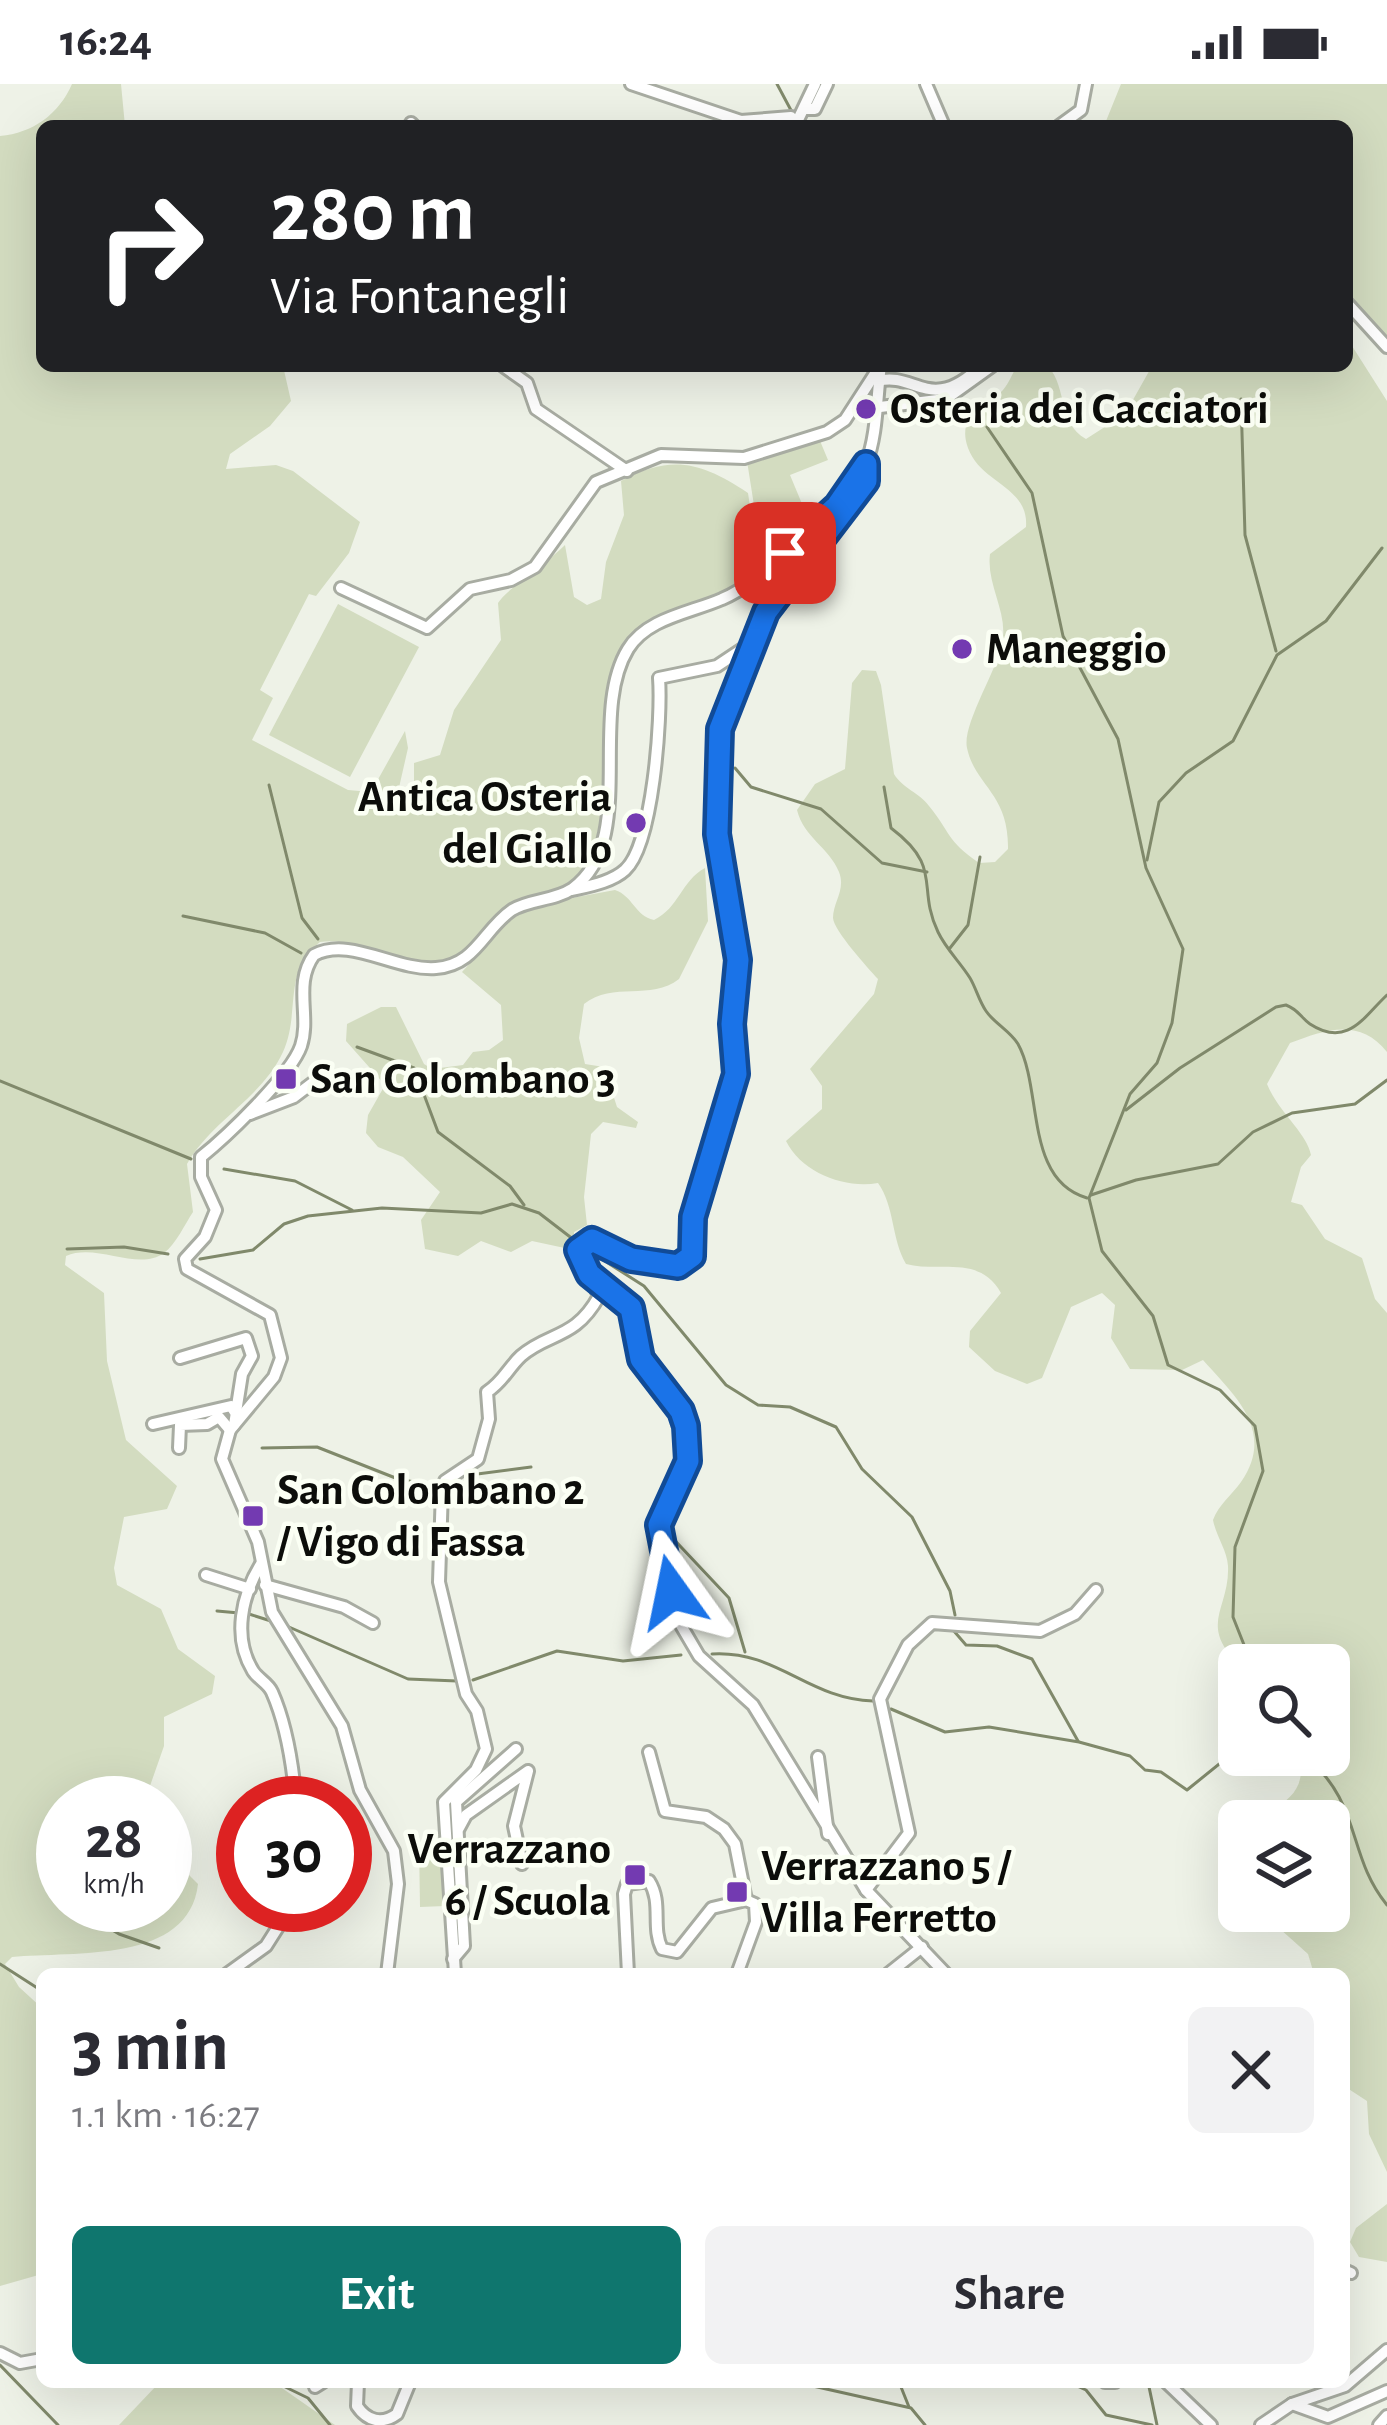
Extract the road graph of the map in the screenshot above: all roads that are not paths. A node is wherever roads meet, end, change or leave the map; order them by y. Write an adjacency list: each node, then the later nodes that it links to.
1 (631, 84): 7 (street)
2 (815, 84): 6 (street)
3 (826, 84): 6 (street)
4 (926, 84): 11 (street)
5 (1086, 84): 12 (street)
6 (806, 109): 10 (street)
7 (738, 120)
8 (758, 120): 9 (street)
9 (792, 120)
10 (798, 120)
11 (943, 120)
12 (1067, 120)
13 (1353, 310): 14 (street)
14 (1387, 347)
15 (511, 372): 23 (street)
16 (877, 372): 23 (street)
17 (880, 372): 20 (street)
18 (970, 372): 20 (street)
19 (984, 372): 21 (street)
20 (878, 381): 21 (street)
21 (880, 407): 22 (street)
22 (866, 464): 25 (street); 26 (street)
23 (627, 471): 24 (street)
24 (341, 588)
25 (753, 642): 26 (street); 29 (street)
26 (569, 891): 28 (street)
27 (319, 1078): 28 (street)
28 (247, 1115): 31 (street)
29 (589, 1274): 45 (street); 51 (street)
30 (180, 1358): 31 (street)
31 (233, 1422): 32 (street); 33 (street); 34 (street)
32 (153, 1424)
33 (178, 1448)
34 (261, 1564): 36 (street); 37 (street)
35 (206, 1575): 37 (street)
36 (266, 1585): 39 (street); 53 (street)
37 (250, 1589): 43 (street)
38 (1096, 1590): 47 (street)
39 (373, 1623)
40 (516, 1749): 44 (street)
41 (649, 1751): 48 (street)
42 (818, 1756): 45 (street)
43 (294, 1776)
44 (457, 1831): 46 (street); 51 (street)
45 (828, 1834): 47 (street)
46 (522, 1864)
47 (866, 1890): 50 (street)
48 (746, 1900): 55 (street); 56 (street)
49 (275, 1932): 52 (street)
50 (922, 1947): 57 (street); 58 (street)
51 (457, 1954): 54 (street)
52 (235, 1968)
53 (388, 1968)
54 (456, 1968)
55 (628, 1968)
56 (739, 1968)
57 (896, 1968)
58 (941, 1968)
59 (1387, 2350): 62 (street)
60 (0, 2353): 61 (street)
61 (36, 2360)
62 (1350, 2382)
63 (358, 2388): 64 (street)
64 (408, 2388)
65 (1172, 2388): 69 (street)
66 (1339, 2388): 68 (street)
67 (1387, 2391): 68 (street)
68 (1292, 2404): 70 (street)
69 (1211, 2425)
70 (1261, 2425)

